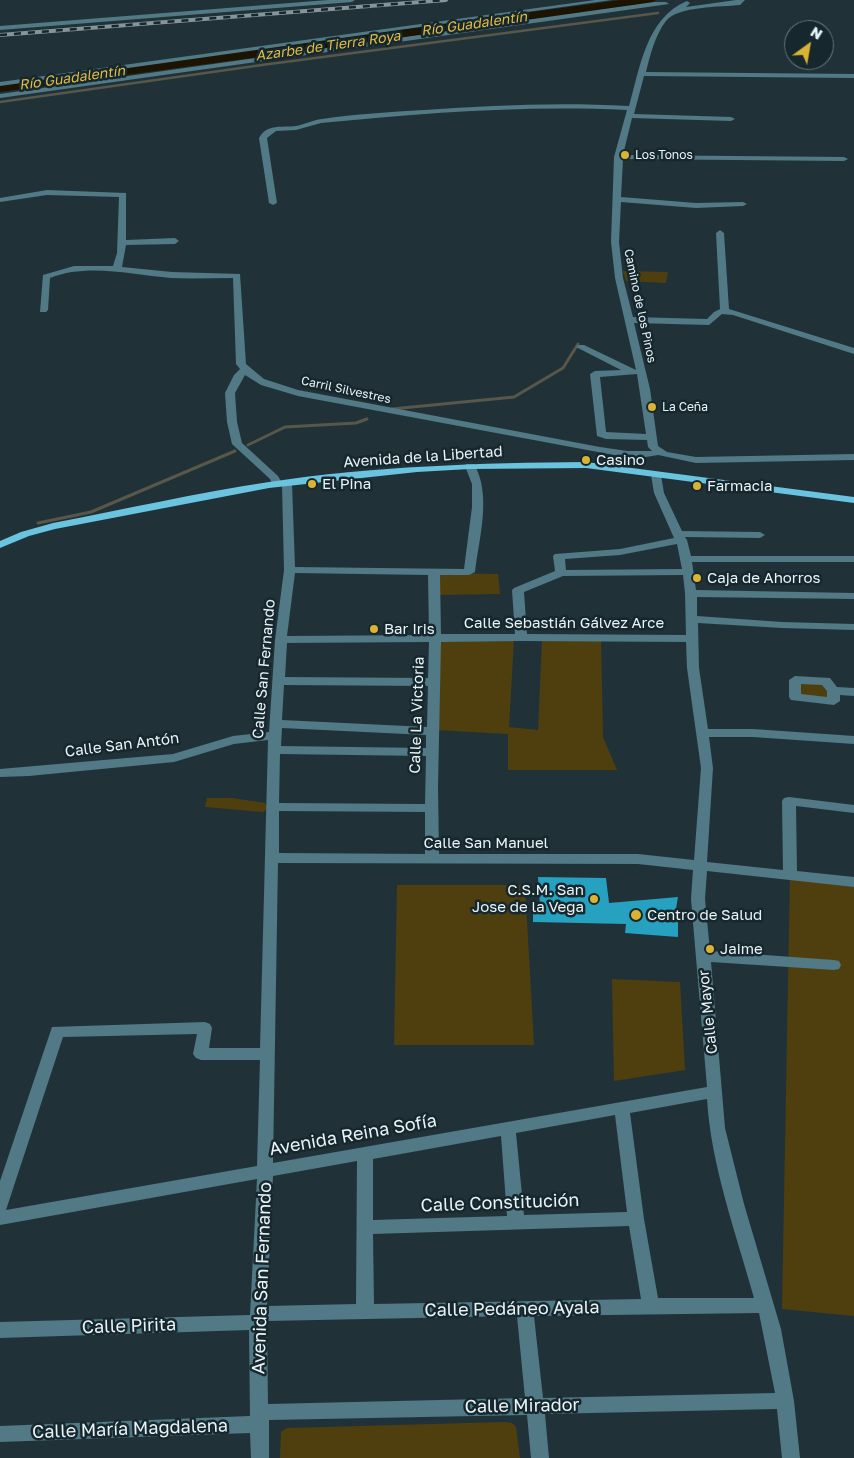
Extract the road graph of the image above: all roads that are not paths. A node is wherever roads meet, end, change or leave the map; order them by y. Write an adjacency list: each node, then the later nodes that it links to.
1 (352, 0): 8 (street)
2 (609, 0): 11 (street)
3 (699, 0): 5 (street)
4 (742, 0): 7 (street)
5 (686, 2): 6 (street); 7 (street, Camino de los Pinos)
6 (666, 4): 7 (street); 12 (street)
7 (673, 12): 9 (street, Camino de los Pinos)
8 (0, 28)
9 (640, 74): 10 (street); 13 (street, Camino de los Pinos)
10 (854, 76)
11 (0, 84)
12 (0, 96)
13 (631, 112): 14 (street); 15 (street, Camino de los Pinos); 19 (street)
14 (731, 119)
15 (618, 157): 16 (street); 17 (street, Camino de los Pinos)
16 (844, 159)
17 (617, 198): 20 (street); 27 (street, Camino de los Pinos)
18 (0, 200): 23 (street)
19 (273, 203)
20 (743, 204)
21 (720, 232): 26 (street)
22 (175, 242): 23 (street)
23 (122, 243): 24 (street)
24 (117, 268): 25 (street); 30 (street)
25 (43, 310)
26 (726, 312): 27 (street); 29 (street)
27 (628, 320): 31 (street, Camino de los Pinos)
28 (580, 347): 31 (street)
29 (854, 350)
30 (245, 370): 33 (street, Carril Silvestres); 37 (street)
31 (637, 372): 32 (street, Camino de los Pinos); 32 (street)
32 (651, 437): 33 (street, Camino de los Pinos)
33 (660, 452): 34 (street, Carril Silvestres)
34 (854, 457)
35 (470, 466): 36 (main road, Avenida de la Libertad); 37 (main road, Avenida de la Libertad); 45 (street)
36 (656, 474): 38 (main road, Avenida de la Libertad); 40 (street, Calle Mayor)
37 (282, 484): 41 (main road, Avenida de la Libertad); 44 (street, Calle San Fernando)
38 (854, 500)
39 (760, 535): 40 (street)
40 (681, 537): 43 (street, Calle Mayor); 46 (street)
41 (0, 545)
42 (854, 560): 43 (street)
43 (688, 566): 46 (street); 47 (street, Calle Mayor)
44 (290, 570): 45 (street); 54 (street, Calle San Fernando)
45 (434, 572): 52 (street, Calle La Victoria)
46 (561, 573): 51 (street)
47 (691, 593): 48 (street); 49 (street, Calle Mayor)
48 (854, 596)
49 (692, 619): 50 (street); 53 (street, Calle Mayor)
50 (854, 627)
51 (521, 637): 52 (street, Calle Sebastián Gálvez Arce); 53 (street, Calle Sebastián Gálvez Arce)
52 (436, 638): 54 (street, Calle Sebastián Gálvez Arce); 56 (street, Calle La Victoria)
53 (692, 639): 61 (street, Calle Mayor)
54 (281, 640): 55 (street, Calle San Fernando)
55 (278, 681): 56 (street); 59 (street, Calle San Fernando)
56 (434, 682): 60 (street, Calle La Victoria)
57 (833, 691): 58 (street)
58 (854, 692)
59 (276, 729): 60 (street, Calle San Antón); 63 (street, Calle San Fernando); 65 (street, Calle San Antón)
60 (433, 731): 64 (street, Calle La Victoria)
61 (704, 733): 62 (street); 71 (street, Calle Mayor)
62 (854, 740)
63 (274, 750): 64 (street); 66 (street, Calle San Fernando)
64 (432, 752): 67 (street, Calle La Victoria)
65 (0, 773)
66 (274, 807): 67 (street); 69 (street, Calle San Fernando)
67 (430, 808): 70 (street, Calle La Victoria)
68 (854, 809): 72 (street)
69 (272, 858): 70 (street, Calle San Manuel); 76 (street, Avenida San Fernando)
70 (432, 859): 71 (street, Calle San Manuel)
71 (699, 864): 72 (street, Calle San Manuel); 74 (street, Calle Mayor)
72 (790, 874): 73 (street, Calle San Manuel)
73 (854, 882)
74 (702, 956): 75 (street); 77 (street, Calle Mayor)
75 (834, 964)
76 (266, 1054): 81 (street, Avenida San Fernando); 82 (street)
77 (713, 1092): 78 (street, Avenida Reina Sofía); 87 (street, Calle Mayor)
78 (622, 1108): 79 (street, Avenida Reina Sofía); 84 (street)
79 (508, 1128): 80 (street, Avenida Reina Sofía); 85 (street)
80 (365, 1153): 81 (street, Avenida Reina Sofía); 86 (street)
81 (265, 1171): 83 (street, Avenida Reina Sofía); 91 (street, Avenida San Fernando)
82 (0, 1206)
83 (0, 1218)
84 (636, 1220): 85 (street, Calle Constitución); 88 (street)
85 (516, 1223): 86 (street, Calle Constitución)
86 (365, 1227): 90 (street)
87 (765, 1305): 88 (street, Calle Pedáneo Ayala); 93 (street, Calle Mayor)
88 (650, 1306): 89 (street, Calle Pedáneo Ayala)
89 (525, 1309): 90 (street, Calle Pedáneo Ayala); 94 (street)
90 (365, 1312): 91 (street, Calle Pedáneo Ayala)
91 (258, 1318): 92 (street, Calle Pirita); 95 (street, Avenida San Fernando)
92 (0, 1330)
93 (785, 1401): 94 (street, Calle Mirador); 99 (street, Calle Mayor)
94 (535, 1406): 95 (street, Calle Mirador); 98 (street)
95 (260, 1418): 96 (street, Calle María Magdalena); 97 (street, Avenida San Fernando)
96 (0, 1434)
97 (260, 1458)
98 (540, 1458)
99 (791, 1458)

